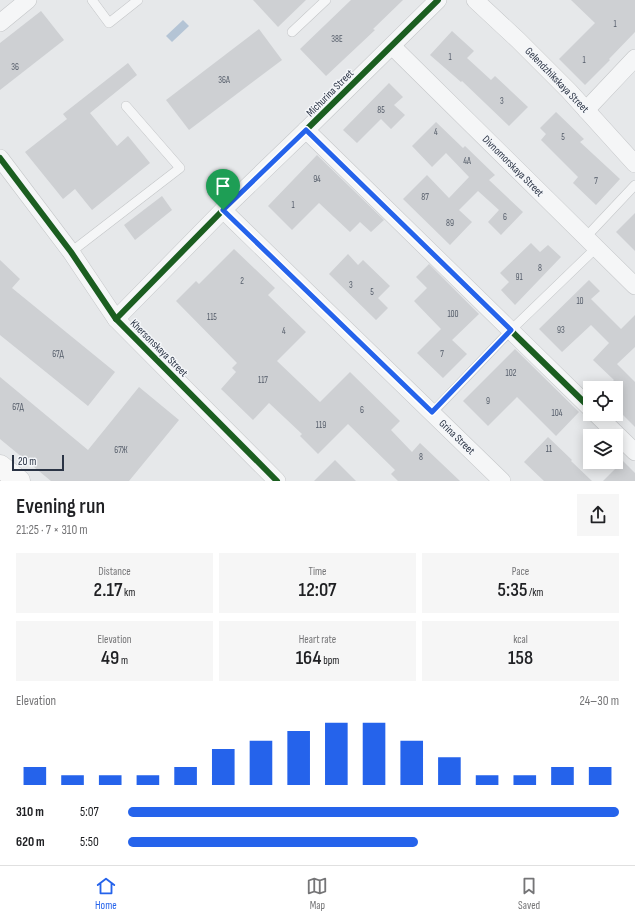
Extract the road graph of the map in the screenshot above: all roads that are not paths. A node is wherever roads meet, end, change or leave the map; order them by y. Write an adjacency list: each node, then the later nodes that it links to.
1 (28, 0): 7 (street)
2 (92, 0): 3 (lane)
3 (138, 0)
4 (326, 0): 8 (lane)
5 (438, 0): 9 (street, Michurina Street)
6 (475, 0): 12 (street, Gelendzhikskaya Street)
7 (0, 23)
8 (292, 32)
9 (392, 46): 13 (street, Michurina Street); 18 (street, Divnomorskaya Street)
10 (635, 58): 12 (street)
11 (126, 106): 19 (lane)
12 (586, 110): 15 (street, Gelendzhikskaya Street)
13 (306, 130): 17 (street, Michurina Street); 22 (street)
14 (0, 158): 19 (street, Khersonskaya Street)
15 (635, 164)
16 (635, 185): 18 (lane)
17 (223, 210): 21 (street, Michurina Street); 24 (street, Grina Street)
18 (591, 242): 20 (street, Divnomorskaya Street); 22 (lane)
19 (71, 252): 21 (street, Khersonskaya Street)
20 (635, 286)
21 (116, 319): 29 (street, Khersonskaya Street)
22 (511, 330): 23 (street); 24 (lane)
23 (583, 401)
24 (432, 412): 30 (street, Grina Street)
25 (603, 421): 26 (street)
26 (635, 452)
27 (0, 466): 28 (street)
28 (19, 481)
29 (277, 481)
30 (502, 481)

